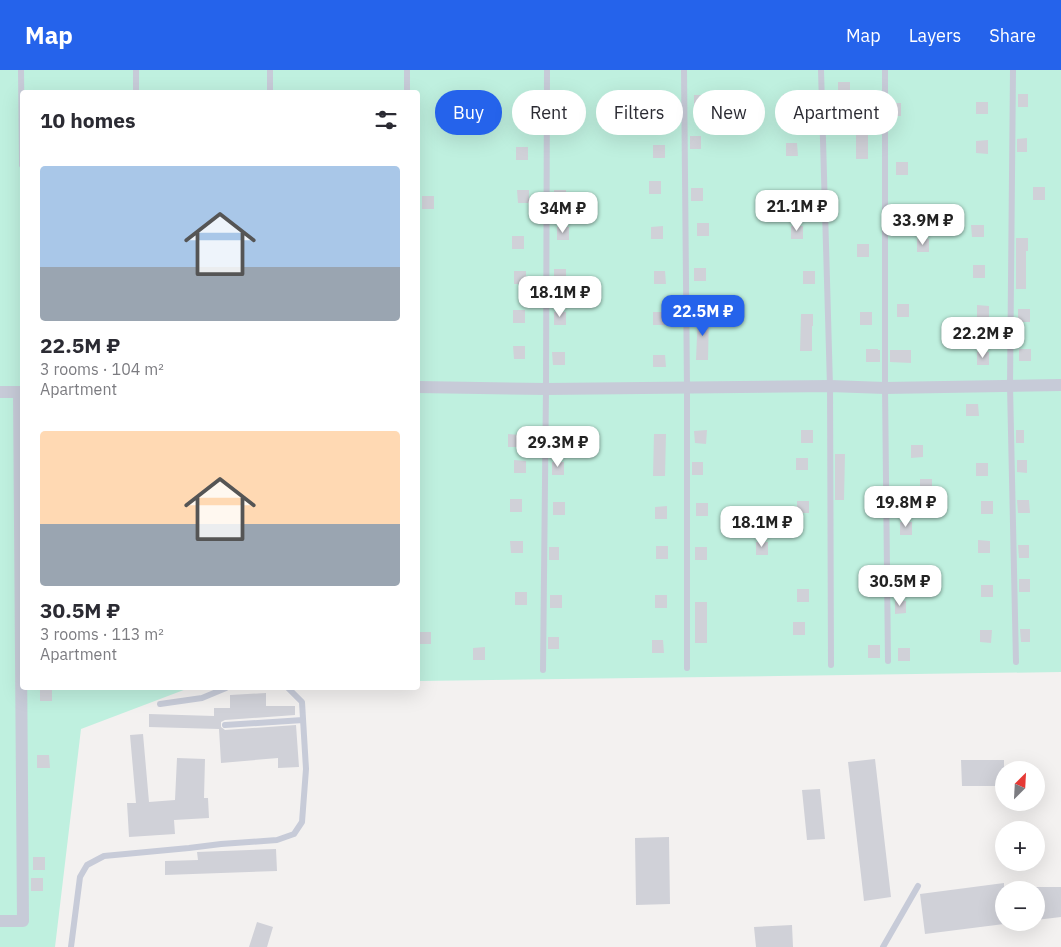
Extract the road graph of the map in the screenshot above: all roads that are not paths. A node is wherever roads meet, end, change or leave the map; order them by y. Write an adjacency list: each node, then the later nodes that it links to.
1 (21, 70): 10 (lane)
2 (136, 70): 11 (lane)
3 (270, 70): 12 (lane)
4 (407, 70): 13 (lane)
5 (547, 70): 18 (lane)
6 (684, 70): 19 (lane)
7 (821, 70): 15 (lane)
8 (885, 70): 20 (lane)
9 (1013, 70): 16 (lane)
10 (21, 90)
11 (136, 90)
12 (270, 90)
13 (407, 90)
14 (1061, 385): 16 (street)
15 (830, 386): 19 (street); 20 (street); 25 (lane)
16 (1010, 386): 20 (street); 24 (lane)
17 (420, 387): 18 (street)
18 (546, 388): 19 (street); 27 (lane)
19 (688, 388): 26 (lane)
20 (885, 388): 23 (lane)
21 (0, 392): 22 (street)
22 (20, 392)
23 (888, 661)
24 (1016, 662)
25 (831, 664)
26 (687, 668)
27 (543, 670)
28 (22, 690): 35 (street)
29 (221, 690): 31 (lane)
30 (290, 690): 32 (lane)
31 (160, 704)
32 (303, 720): 33 (lane); 36 (lane)
33 (225, 725)
34 (918, 886): 37 (lane)
35 (0, 922)
36 (71, 947)
37 (883, 947)

